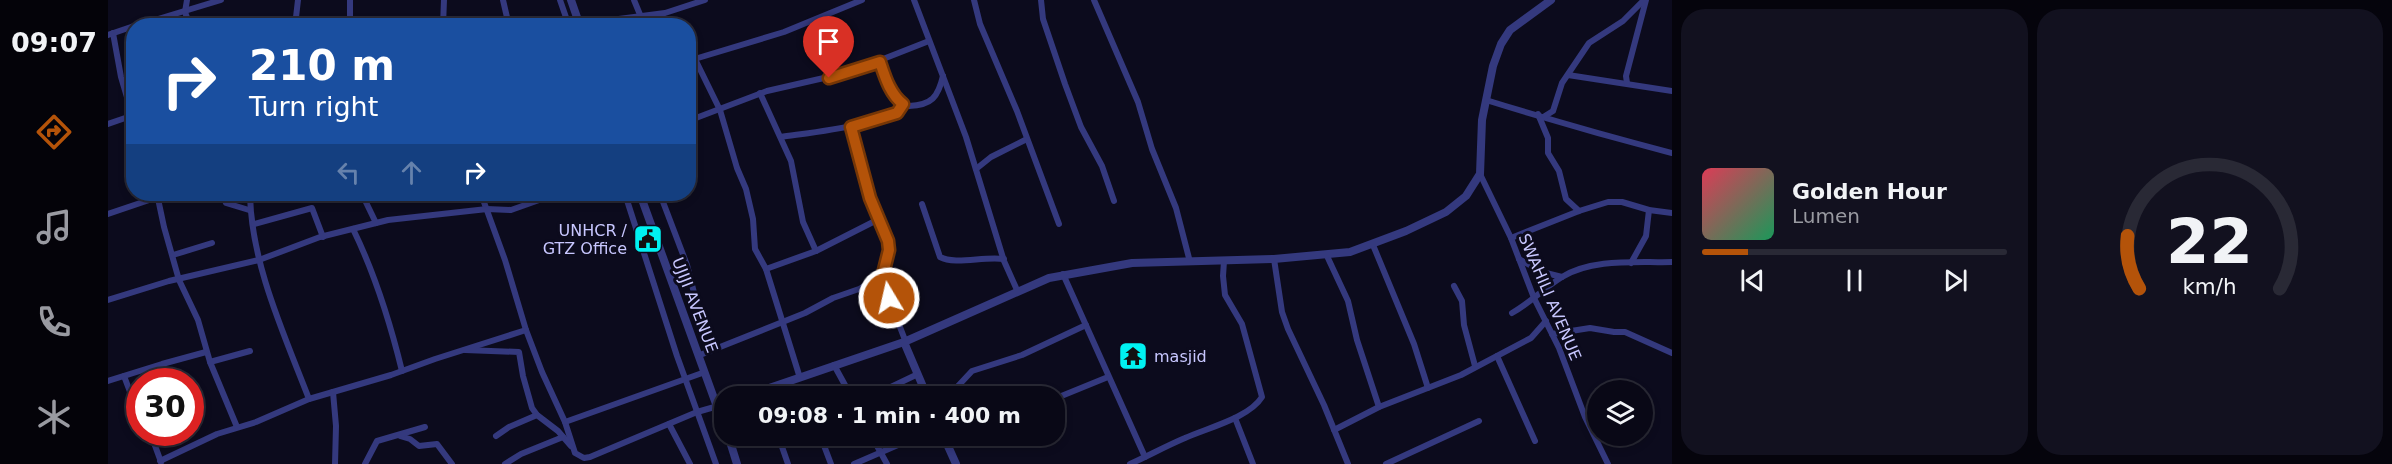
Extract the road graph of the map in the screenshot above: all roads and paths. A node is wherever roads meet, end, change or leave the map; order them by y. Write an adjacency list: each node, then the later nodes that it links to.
1 (187, 0): 18 (street)
2 (221, 0): 18 (street)
3 (298, 0): 22 (street)
4 (350, 0): 23 (street)
5 (444, 0): 24 (street)
6 (503, 0): 25 (street)
7 (560, 0): 26 (street)
8 (571, 0): 27 (street)
9 (634, 0): 19 (street)
10 (705, 0): 19 (street)
11 (862, 0): 32 (street)
12 (914, 0): 31 (street)
13 (974, 0): 50 (street)
14 (1041, 0): 64 (street)
15 (1094, 0): 89 (street)
16 (1551, 0): 41 (street)
17 (1645, 0): 35 (street); 37 (street)
18 (185, 12): 20 (street); 21 (street)
19 (641, 17): 28 (street)
20 (163, 18)
21 (187, 18)
22 (296, 18)
23 (350, 18)
24 (443, 18)
25 (507, 18)
26 (566, 18)
27 (577, 18)
28 (633, 18)
29 (126, 29): 30 (street)
30 (111, 34): 40 (street)
31 (929, 41): 33 (street); 36 (street)
32 (696, 59)
33 (880, 62): 39 (street); 42 (street)
34 (696, 67): 43 (street)
35 (1568, 75): 37 (street); 44 (street)
36 (943, 76): 42 (street); 52 (street)
37 (1627, 83): 38 (street)
38 (1672, 91)
39 (760, 93): 43 (street); 49 (street)
40 (126, 94)
41 (1486, 100): 44 (street); 53 (street)
42 (903, 104): 48 (street)
43 (720, 110): 45 (street); 93 (street)
44 (1542, 115): 51 (street); 69 (street)
45 (696, 119)
46 (126, 120): 47 (street)
47 (108, 124)
48 (851, 127): 49 (street); 72 (street)
49 (781, 137): 81 (street)
50 (1028, 139): 52 (street); 75 (street)
51 (1672, 153)
52 (976, 169): 85 (street)
53 (1480, 174): 78 (street, SWAHILI AVENUE); 80 (street)
54 (142, 201): 71 (street)
55 (159, 201): 82 (street)
56 (225, 201): 67 (street)
57 (250, 201): 67 (street)
58 (365, 201): 73 (street)
59 (484, 201): 66 (street)
60 (536, 201): 66 (street)
61 (627, 201): 126 (street)
62 (643, 201): 113 (street, UJIJI AVENUE)
63 (663, 201): 111 (street)
64 (1114, 201)
65 (922, 204): 85 (street)
66 (487, 209): 73 (street); 105 (street)
67 (249, 210): 74 (street)
68 (1649, 210): 69 (street); 70 (street); 91 (street)
69 (1579, 211): 78 (street)
70 (1672, 213)
71 (108, 214)
72 (879, 219): 81 (street); 92 (street)
73 (376, 223): 76 (street)
74 (254, 224): 77 (street); 87 (street)
75 (1059, 224)
76 (353, 229): 77 (street); 118 (street)
77 (323, 237): 87 (street)
78 (1510, 238): 84 (street, SWAHILI AVENUE)
79 (212, 243): 82 (street)
80 (1372, 245): 83 (street); 132 (street)
81 (816, 251): 93 (street)
82 (173, 255): 96 (street)
83 (1327, 256): 86 (street); 138 (street)
84 (1519, 258): 95 (street); 99 (street, SWAHILI AVENUE)
85 (1004, 259): 98 (street)
86 (1274, 259): 88 (street); 147 (street)
87 (259, 260): 96 (street); 136 (street)
88 (1224, 261): 89 (street); 141 (street)
89 (1190, 262): 94 (street)
90 (1672, 262): 91 (street)
91 (1632, 263): 95 (street)
92 (885, 267): 102 (street); 107 (street)
93 (766, 269): 102 (street)
94 (1063, 274): 98 (street); 104 (street)
95 (1562, 277): 99 (street)
96 (180, 280): 100 (street); 110 (street)
97 (1454, 286): 117 (street)
98 (1017, 290): 107 (street)
99 (1534, 298): 101 (street); 103 (street, SWAHILI AVENUE)
100 (108, 300)
101 (1512, 313)
102 (784, 321): 111 (street); 123 (street)
103 (1546, 321): 106 (street, SWAHILI AVENUE); 114 (street)
104 (1086, 325): 122 (street); 131 (street)
105 (526, 330): 108 (street); 143 (street)
106 (1552, 334): 112 (street); 179 (street, SWAHILI AVENUE)
107 (904, 341): 116 (street); 120 (street)
108 (462, 350): 118 (street); 140 (street)
109 (250, 351): 115 (street)
110 (206, 352): 115 (street); 121 (street)
111 (709, 352): 113 (street)
112 (1672, 353)
113 (700, 355): 119 (street, UJIJI AVENUE)
114 (1497, 356): 117 (street); 151 (street)
115 (210, 362): 146 (street)
116 (834, 365): 123 (street); 128 (street)
117 (1475, 366): 132 (street)
118 (402, 371): 134 (street)
119 (705, 372): 126 (street); 133 (street, UJIJI AVENUE)
120 (918, 374): 129 (street); 130 (street)
121 (124, 376): 124 (street); 125 (street)
122 (1108, 377): 135 (street); 161 (street)
123 (800, 378): 127 (street)
124 (108, 381)
125 (126, 381)
126 (686, 381): 139 (street); 143 (street)
127 (776, 386)
128 (846, 386)
129 (893, 386)
130 (923, 386)
131 (958, 386)
132 (1428, 388): 138 (street)
133 (714, 390)
134 (333, 393): 136 (street); 163 (street)
135 (1065, 395)
136 (309, 399): 146 (street)
137 (714, 406): 139 (street)
138 (1379, 407): 147 (street)
139 (697, 412): 144 (street); 168 (street)
140 (537, 415): 149 (street); 150 (street)
141 (1235, 418): 161 (street); 176 (street)
142 (1479, 421): 178 (street)
143 (565, 422): 159 (street)
144 (669, 424): 159 (street); 167 (street)
145 (425, 427): 148 (street)
146 (237, 428): 162 (street)
147 (1334, 430): 177 (street)
148 (396, 436): 164 (street); 165 (street)
149 (496, 436)
150 (563, 437): 159 (street); 166 (street)
151 (1535, 441)
152 (155, 446): 162 (street)
153 (731, 446): 169 (street)
154 (782, 446): 170 (street)
155 (824, 446): 171 (street)
156 (876, 446): 160 (street)
157 (896, 446): 160 (street)
158 (948, 446): 174 (street)
159 (572, 447)
160 (880, 453): 172 (street); 173 (street)
161 (1145, 457): 175 (street)
162 (161, 462)
163 (335, 464)
164 (365, 464)
165 (452, 464)
166 (505, 464)
167 (690, 464)
168 (716, 464)
169 (737, 464)
170 (788, 464)
171 (831, 464)
172 (854, 464)
173 (887, 464)
174 (956, 464)
175 (1131, 464)
176 (1253, 464)
177 (1348, 464)
178 (1386, 464)
179 (1608, 464)

